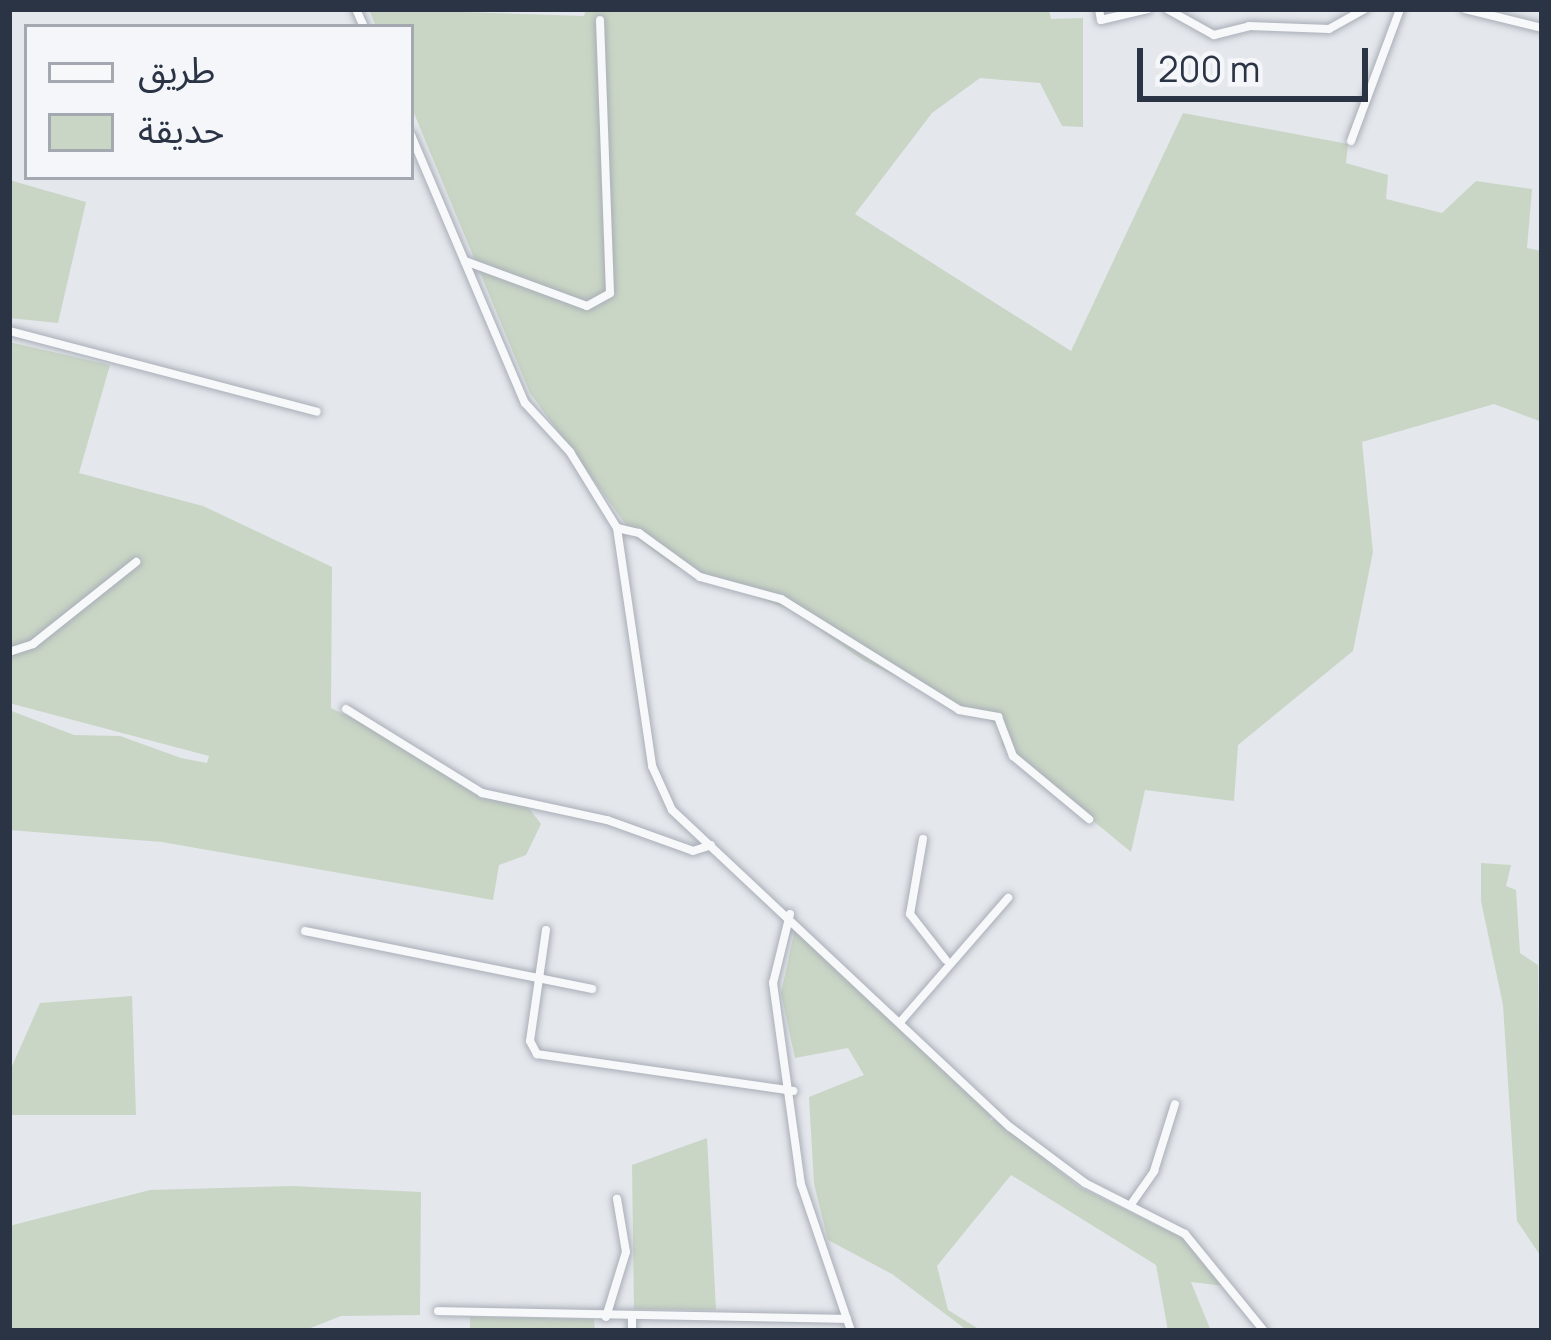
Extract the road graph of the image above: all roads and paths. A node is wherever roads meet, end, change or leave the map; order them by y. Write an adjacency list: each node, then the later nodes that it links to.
1 (1099, 9): 2 (street)
2 (1148, 9)
3 (1167, 9): 4 (street)
4 (1365, 9)
5 (1400, 9): 9 (street)
6 (1465, 9): 8 (street)
7 (600, 20): 11 (street)
8 (1542, 28)
9 (1352, 141)
10 (414, 142): 11 (street)
11 (464, 260): 14 (street)
12 (9, 331): 13 (street)
13 (317, 412)
14 (617, 528): 18 (street); 20 (street)
15 (136, 562): 16 (street)
16 (9, 652)
17 (346, 709): 20 (street)
18 (1089, 819)
19 (923, 839): 25 (street)
20 (711, 845): 22 (street)
21 (1008, 898): 25 (street)
22 (790, 914): 28 (street); 29 (street)
23 (546, 930): 26 (street)
24 (305, 931): 26 (street)
25 (946, 960): 28 (street)
26 (539, 980): 27 (street); 29 (street)
27 (592, 989)
28 (902, 1020): 32 (street)
29 (793, 1091): 36 (street)
30 (1175, 1104): 32 (street)
31 (617, 1199): 34 (street)
32 (1132, 1203): 39 (street)
33 (439, 1311): 34 (street)
34 (606, 1317): 35 (street)
35 (632, 1318): 36 (street); 37 (street)
36 (847, 1319): 38 (street)
37 (632, 1331)
38 (851, 1331)
39 (1264, 1331)

